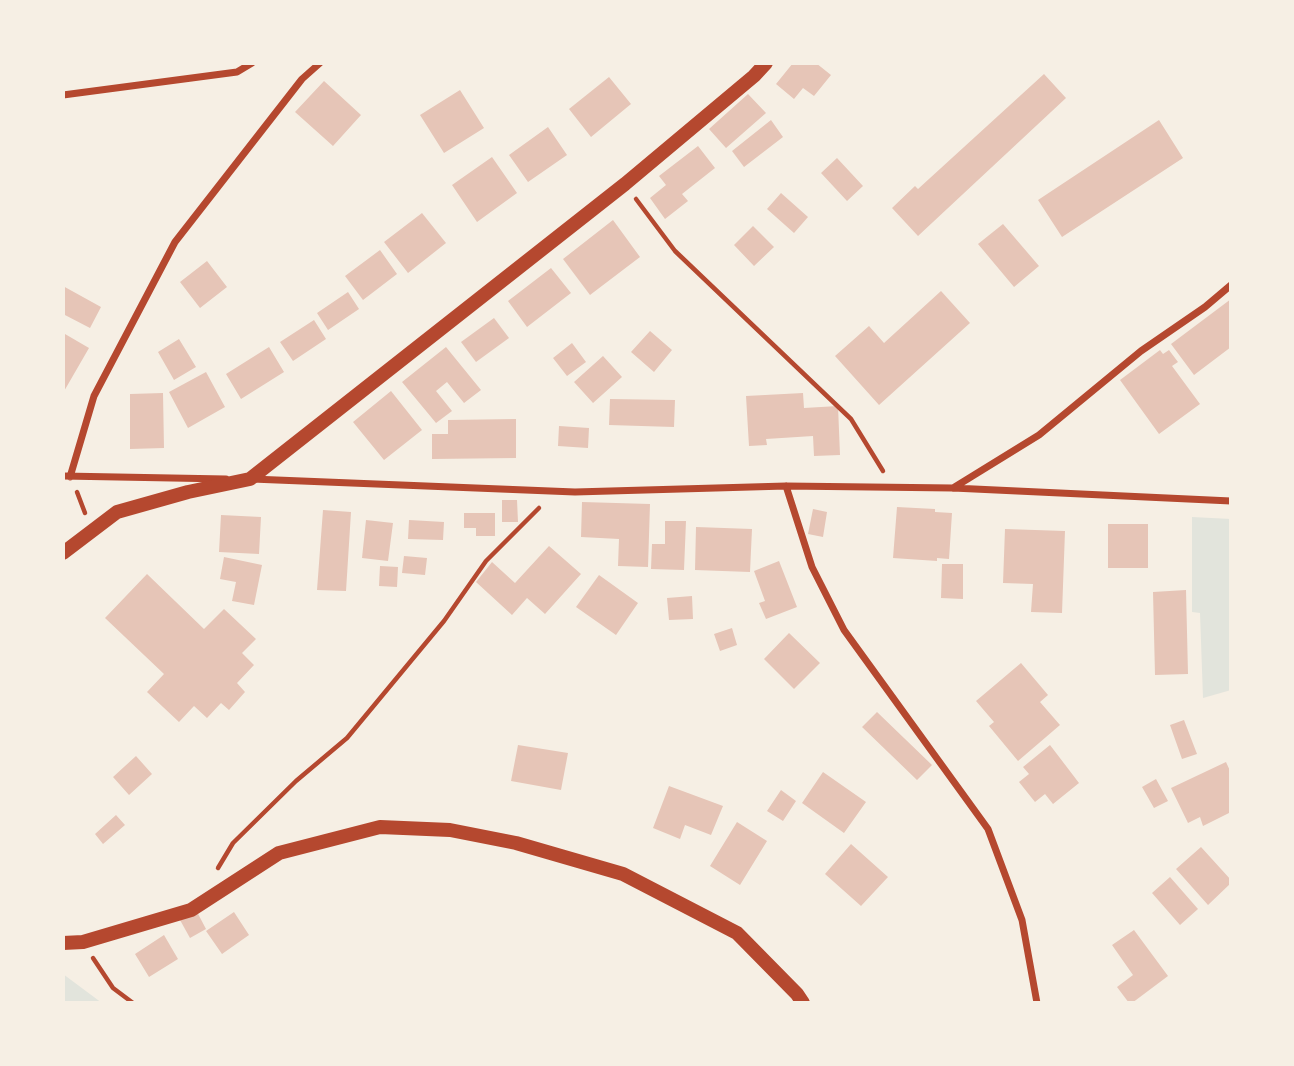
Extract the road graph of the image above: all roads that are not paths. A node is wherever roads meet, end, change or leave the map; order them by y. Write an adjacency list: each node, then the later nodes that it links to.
1 (252, 63): 4 (street)
2 (320, 63): 6 (street)
3 (766, 63): 7 (main road)
4 (63, 95)
5 (1231, 285): 9 (street)
6 (67, 476): 7 (street)
7 (250, 479): 8 (street); 11 (main road)
8 (786, 486): 9 (street); 14 (street)
9 (953, 488): 10 (street)
10 (1231, 500)
11 (63, 552)
12 (63, 943): 13 (main road)
13 (803, 1003)
14 (1037, 1003)

